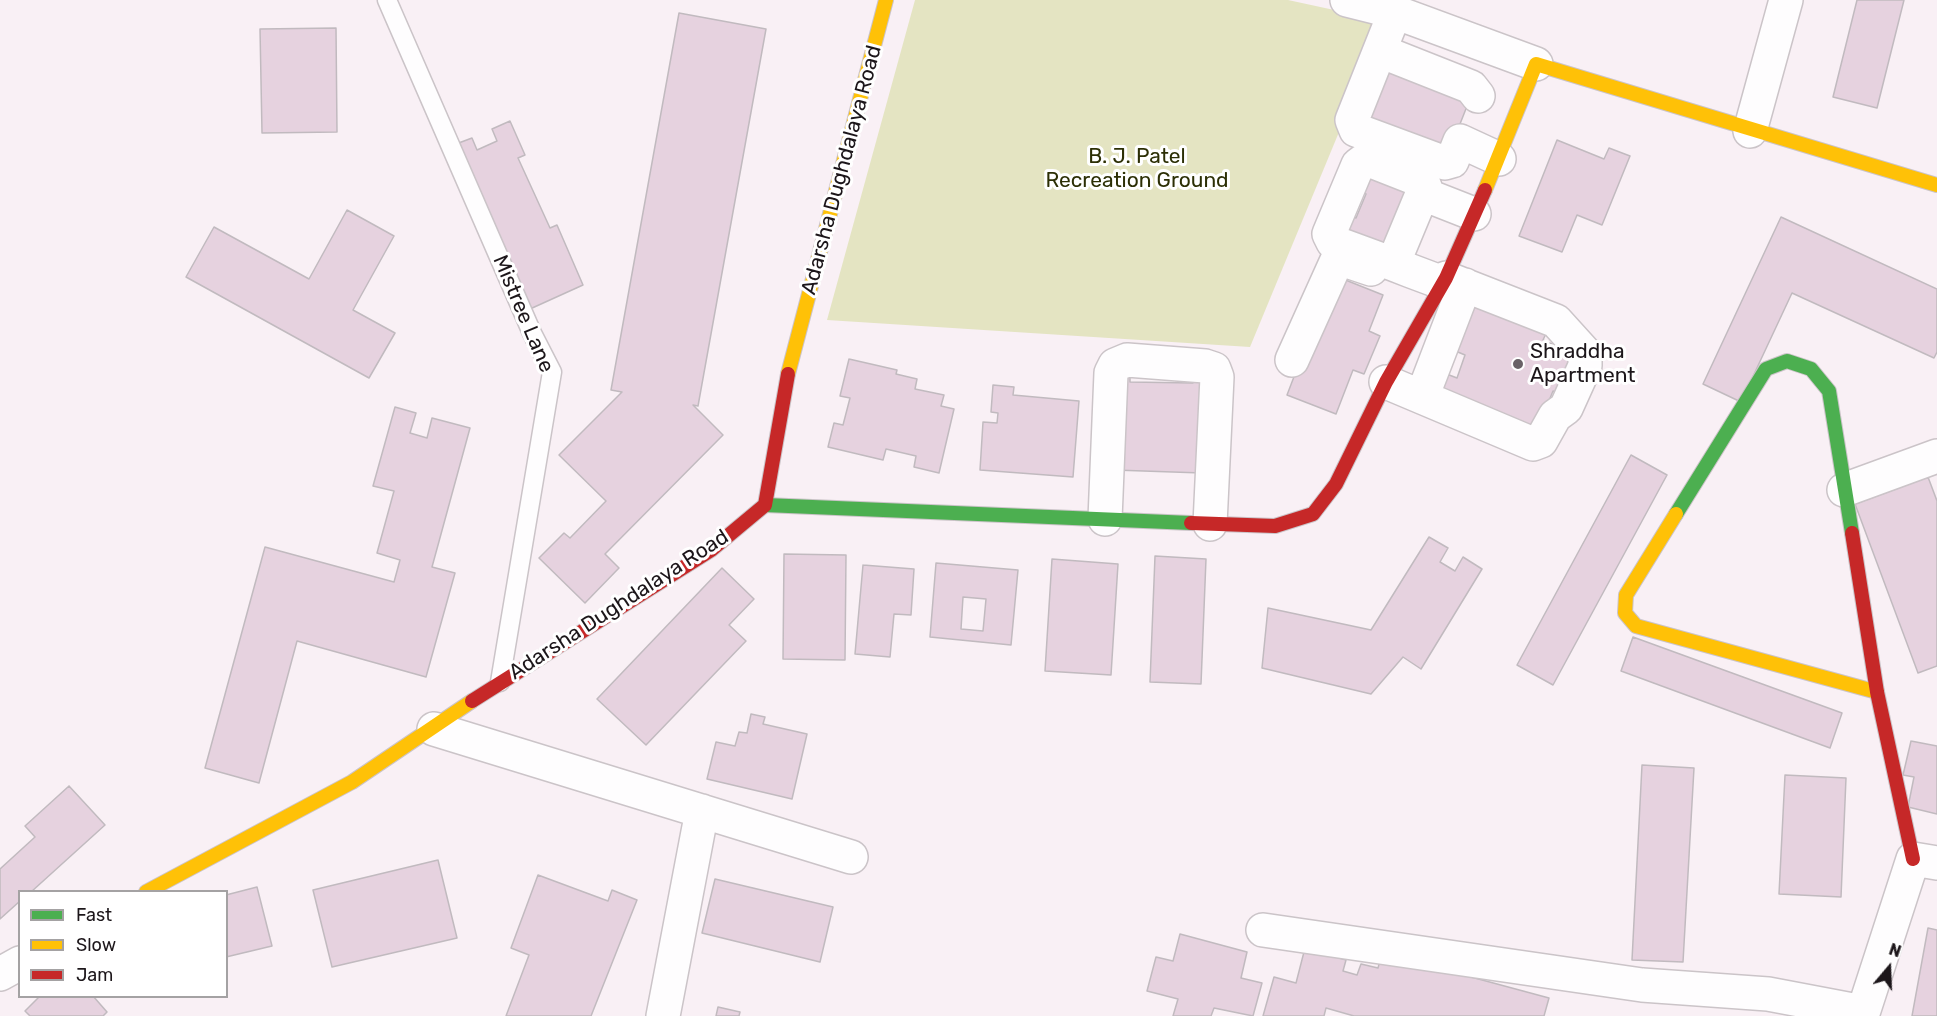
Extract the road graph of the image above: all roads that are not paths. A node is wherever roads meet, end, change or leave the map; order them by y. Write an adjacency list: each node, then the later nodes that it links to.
1 (387, 0): 24 (lane, Mistree Lane)
2 (886, 0): 21 (street, Adarsha Dughdalaya Road)
3 (1347, 0): 5 (street)
4 (1786, 0): 9 (street)
5 (1395, 12): 6 (street); 7 (street)
6 (1380, 51): 8 (street); 10 (street)
7 (1536, 64): 9 (street); 10 (street)
8 (1478, 96)
9 (1750, 131): 11 (street)
10 (1499, 159): 13 (street)
11 (1937, 185)
12 (1423, 194): 13 (street); 14 (street); 14 (street)
13 (1474, 214): 15 (street)
14 (1393, 264): 15 (street)
15 (1448, 284): 16 (street); 17 (street); 18 (street); 18 (street)
16 (1292, 360)
17 (1386, 382): 18 (street); 23 (street)
18 (1422, 397)
19 (1937, 456): 20 (street)
20 (1844, 490): 25 (street); 25 (street)
21 (765, 505): 22 (street); 24 (street, Adarsha Dughdalaya Road)
22 (1105, 519): 23 (street); 23 (street)
23 (1210, 524)
24 (500, 682): 26 (street, Adarsha Dughdalaya Road)
25 (1877, 692): 29 (street)
26 (434, 729): 27 (street); 30 (street, Adarsha Dughdalaya Road)
27 (702, 811): 28 (street); 35 (street)
28 (851, 857)
29 (1925, 861): 34 (street)
30 (148, 890)
31 (1263, 930): 34 (street)
32 (18, 964): 33 (street)
33 (0, 974)
34 (1862, 1014)
35 (663, 1016)

